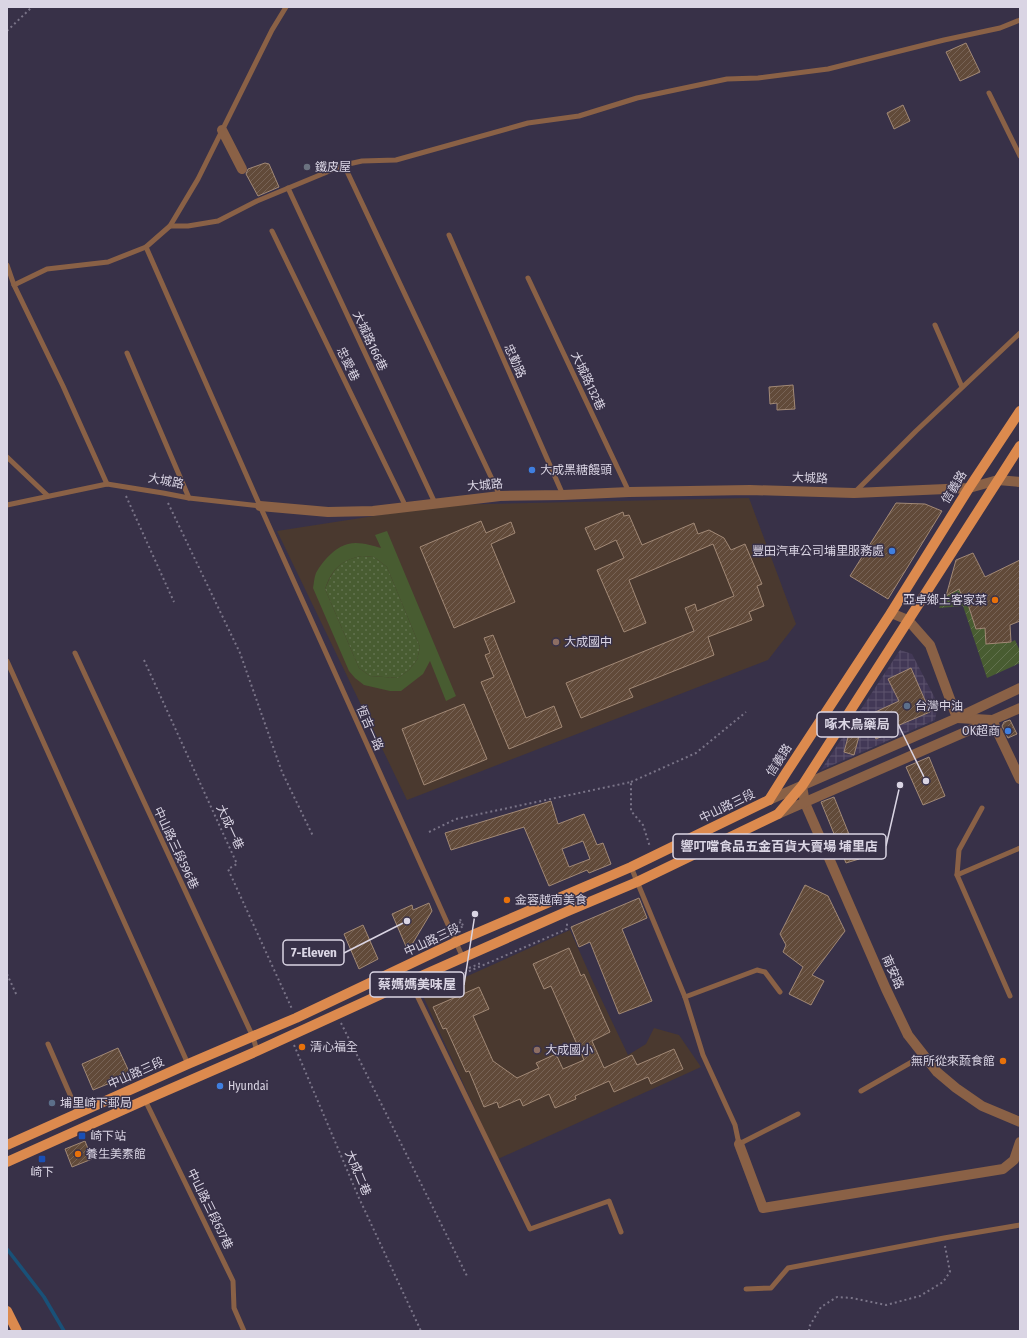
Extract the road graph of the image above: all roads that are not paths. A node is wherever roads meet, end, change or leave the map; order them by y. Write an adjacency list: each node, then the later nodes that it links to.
1 (286, 7): 4 (lane)
2 (1020, 20): 6 (lane)
3 (989, 94): 5 (lane)
4 (222, 130): 7 (street); 9 (lane)
5 (1020, 156)
6 (344, 165): 8 (lane); 31 (lane)
7 (242, 169)
8 (288, 188): 9 (lane); 33 (lane, 大城路166巷)
9 (170, 226): 12 (lane)
10 (272, 231): 36 (lane, 忠愛巷)
11 (449, 235): 29 (lane, 忠勤路)
12 (146, 248): 15 (lane); 35 (lane, 恆吉一路)
13 (7, 265): 15 (lane)
14 (528, 278): 27 (lane, 大城路132巷)
15 (14, 285): 25 (lane)
16 (935, 325): 19 (lane)
17 (1020, 333): 19 (lane)
18 (127, 353): 32 (lane)
19 (962, 387): 28 (lane)
20 (1020, 411): 26 (main road, 信義路)
21 (1020, 446): 23 (main road)
22 (7, 457): 30 (lane)
23 (998, 480): 24 (street); 26 (street, 大城路); 38 (main road)
24 (1020, 482)
25 (107, 484): 30 (lane, 大城路); 32 (lane, 大城路)
26 (969, 488): 28 (street, 大城路); 37 (main road, 信義路)
27 (629, 492): 28 (street, 大城路); 29 (street, 大城路)
28 (854, 493)
29 (563, 495): 31 (street, 大城路)
30 (48, 496): 34 (lane, 大城路)
31 (500, 496): 33 (street, 大城路)
32 (189, 498): 35 (lane, 大城路)
33 (435, 502): 36 (street, 大城路)
34 (7, 505)
35 (260, 506): 36 (street, 大城路); 55 (lane, 恆吉一路)
36 (406, 507)
37 (891, 613): 38 (street); 47 (main road, 信義路)
38 (908, 620): 43 (street); 46 (main road)
39 (75, 653): 61 (lane, 中山路三段596巷)
40 (7, 661): 65 (lane)
41 (1020, 688): 43 (street, 中山路三段)
42 (1020, 708): 44 (street)
43 (957, 718): 44 (street); 46 (street, 中山路三段)
44 (992, 720): 45 (street); 48 (street)
45 (1020, 779)
46 (802, 786): 47 (street, 中山路三段); 48 (street, 南安路); 50 (main road)
47 (769, 800): 50 (main road); 52 (main road, 中山路三段)
48 (804, 803): 50 (street); 64 (street, 南安路)
49 (982, 808): 53 (lane)
50 (778, 814): 54 (main road)
51 (1020, 848): 53 (lane)
52 (631, 867): 54 (lane); 55 (main road, 中山路三段)
53 (958, 876): 59 (lane)
54 (637, 882): 56 (main road); 60 (lane)
55 (456, 942): 56 (lane, 恆吉一路); 61 (main road, 中山路三段)
56 (463, 958): 57 (main road)
57 (410, 981): 63 (main road); 76 (lane)
58 (780, 992): 60 (lane)
59 (1010, 996)
60 (685, 997): 72 (lane)
61 (253, 1037): 63 (lane, 中山路三段596巷); 65 (main road, 中山路三段)
62 (48, 1044): 68 (lane)
63 (257, 1051): 67 (main road)
64 (924, 1055): 66 (lane); 70 (street, 南安路)
65 (188, 1064): 68 (main road, 中山路三段)
66 (861, 1091)
67 (145, 1100): 74 (main road); 80 (lane, 中山路三段637巷)
68 (78, 1113): 73 (main road, 中山路三段)
69 (798, 1114): 72 (lane)
70 (1020, 1122)
71 (1020, 1142): 72 (street)
72 (739, 1144)
73 (7, 1145)
74 (7, 1162)
75 (1020, 1225): 77 (lane)
76 (621, 1232)
77 (746, 1289)
78 (7, 1311): 79 (main road)
79 (17, 1331)
80 (244, 1331)

